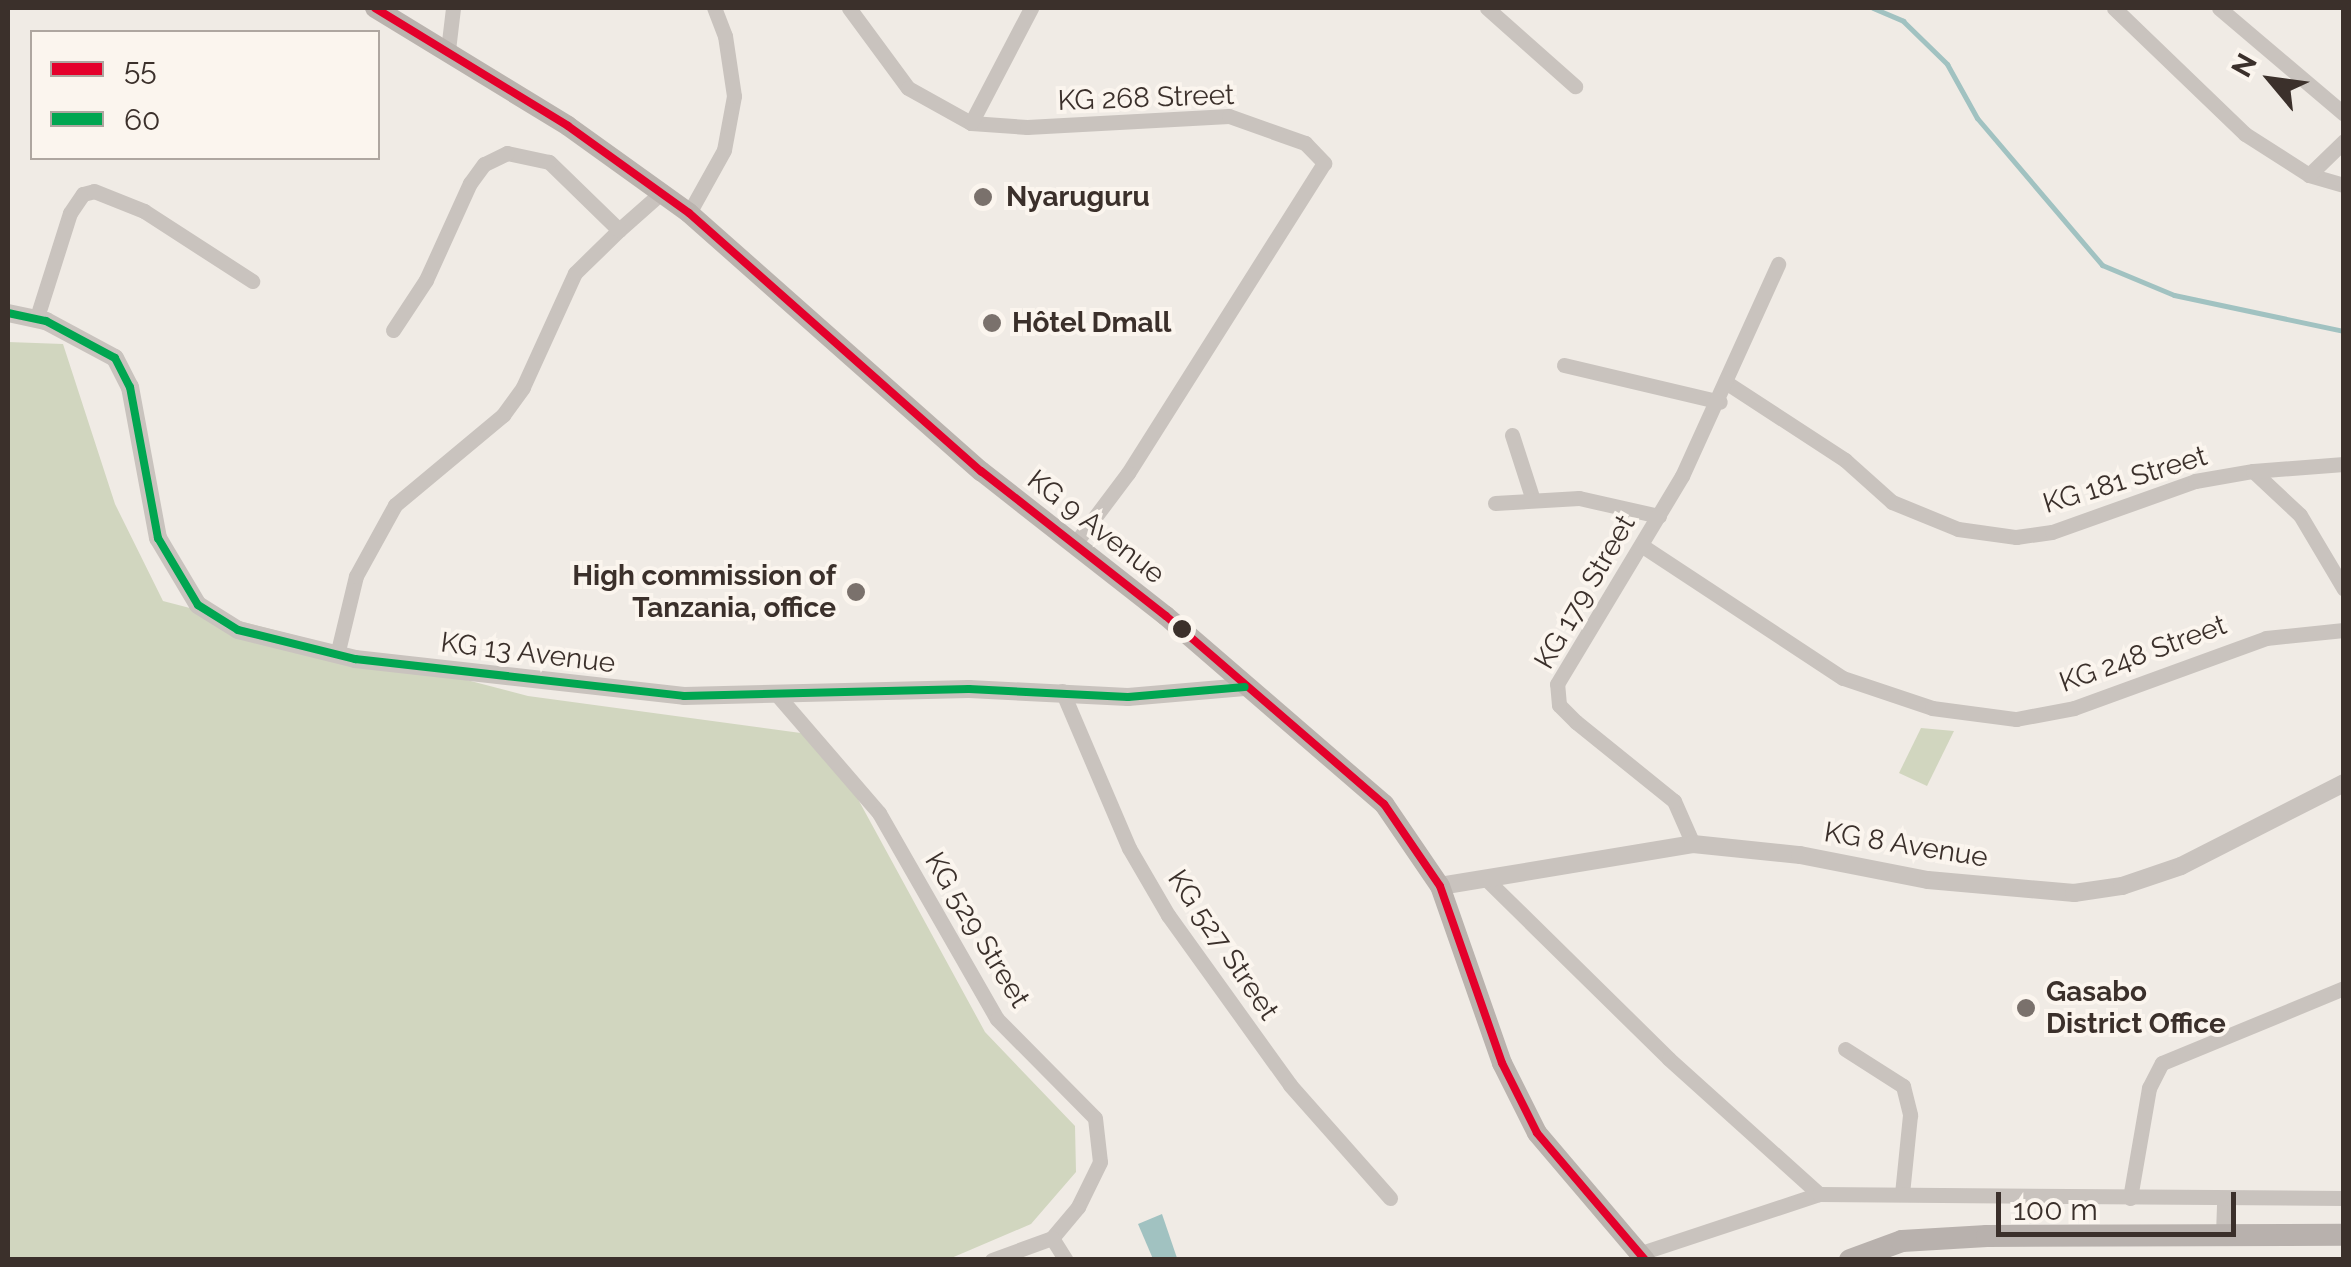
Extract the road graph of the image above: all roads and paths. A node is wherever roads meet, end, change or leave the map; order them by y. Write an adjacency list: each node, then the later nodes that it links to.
1 (375, 8): 9 (main road, KG 9 Avenue)
2 (453, 8): 9 (street)
3 (714, 8): 17 (street)
4 (848, 8): 12 (street, KG 268 Street)
5 (1030, 8): 12 (street)
6 (1487, 8): 10 (street)
7 (2114, 8): 14 (street)
8 (2219, 8): 11 (street)
9 (448, 50): 16 (main road, KG 9 Avenue)
10 (1574, 86)
11 (2344, 114)
12 (971, 122): 33 (street, KG 268 Street)
13 (2344, 141): 14 (street)
14 (2308, 175): 15 (street)
15 (2344, 185)
16 (662, 194): 17 (main road, KG 9 Avenue); 18 (street)
17 (689, 214): 33 (main road, KG 9 Avenue)
18 (619, 230): 23 (street); 37 (street)
19 (1778, 264): 25 (street, KG 179 Street)
20 (252, 281): 22 (street)
21 (8, 313): 22 (street, KG 13 Avenue)
22 (36, 317): 37 (street, KG 13 Avenue)
23 (393, 330)
24 (1564, 364): 26 (street)
25 (1727, 383): 26 (street, KG 179 Street); 29 (street, KG 181 Street)
26 (1720, 402): 32 (street, KG 179 Street)
27 (1512, 436): 30 (street)
28 (2344, 464): 29 (street, KG 181 Street)
29 (2253, 471): 35 (street)
30 (1532, 497): 31 (street); 32 (street)
31 (1495, 504)
32 (1659, 516): 34 (street, KG 179 Street)
33 (1074, 545): 38 (main road, KG 9 Avenue)
34 (1644, 547): 36 (street, KG 248 Street); 42 (street, KG 179 Street)
35 (2344, 589)
36 (2344, 630)
37 (337, 655): 40 (street, KG 13 Avenue)
38 (1245, 687): 39 (street, KG 13 Avenue); 44 (main road, KG 9 Avenue)
39 (1062, 691): 40 (street, KG 13 Avenue); 49 (street, KG 527 Street)
40 (780, 697): 55 (street, KG 529 Street)
41 (2344, 783): 42 (street, KG 8 Avenue)
42 (1694, 844): 43 (street, KG 8 Avenue)
43 (1486, 880): 44 (street, KG 8 Avenue); 47 (street)
44 (1440, 886): 56 (main road, KG 9 Avenue)
45 (2344, 988): 50 (street)
46 (1845, 1049): 48 (street)
47 (1819, 1194): 48 (street); 56 (street)
48 (1902, 1194): 50 (street)
49 (1390, 1198)
50 (2130, 1198): 51 (street)
51 (2224, 1198): 52 (street); 53 (street)
52 (2344, 1198)
53 (2222, 1234): 54 (main road); 59 (main road)
54 (2344, 1236)
55 (1052, 1238): 57 (street); 58 (street)
56 (1635, 1258)
57 (992, 1260)
58 (1066, 1260)
59 (1850, 1260)

